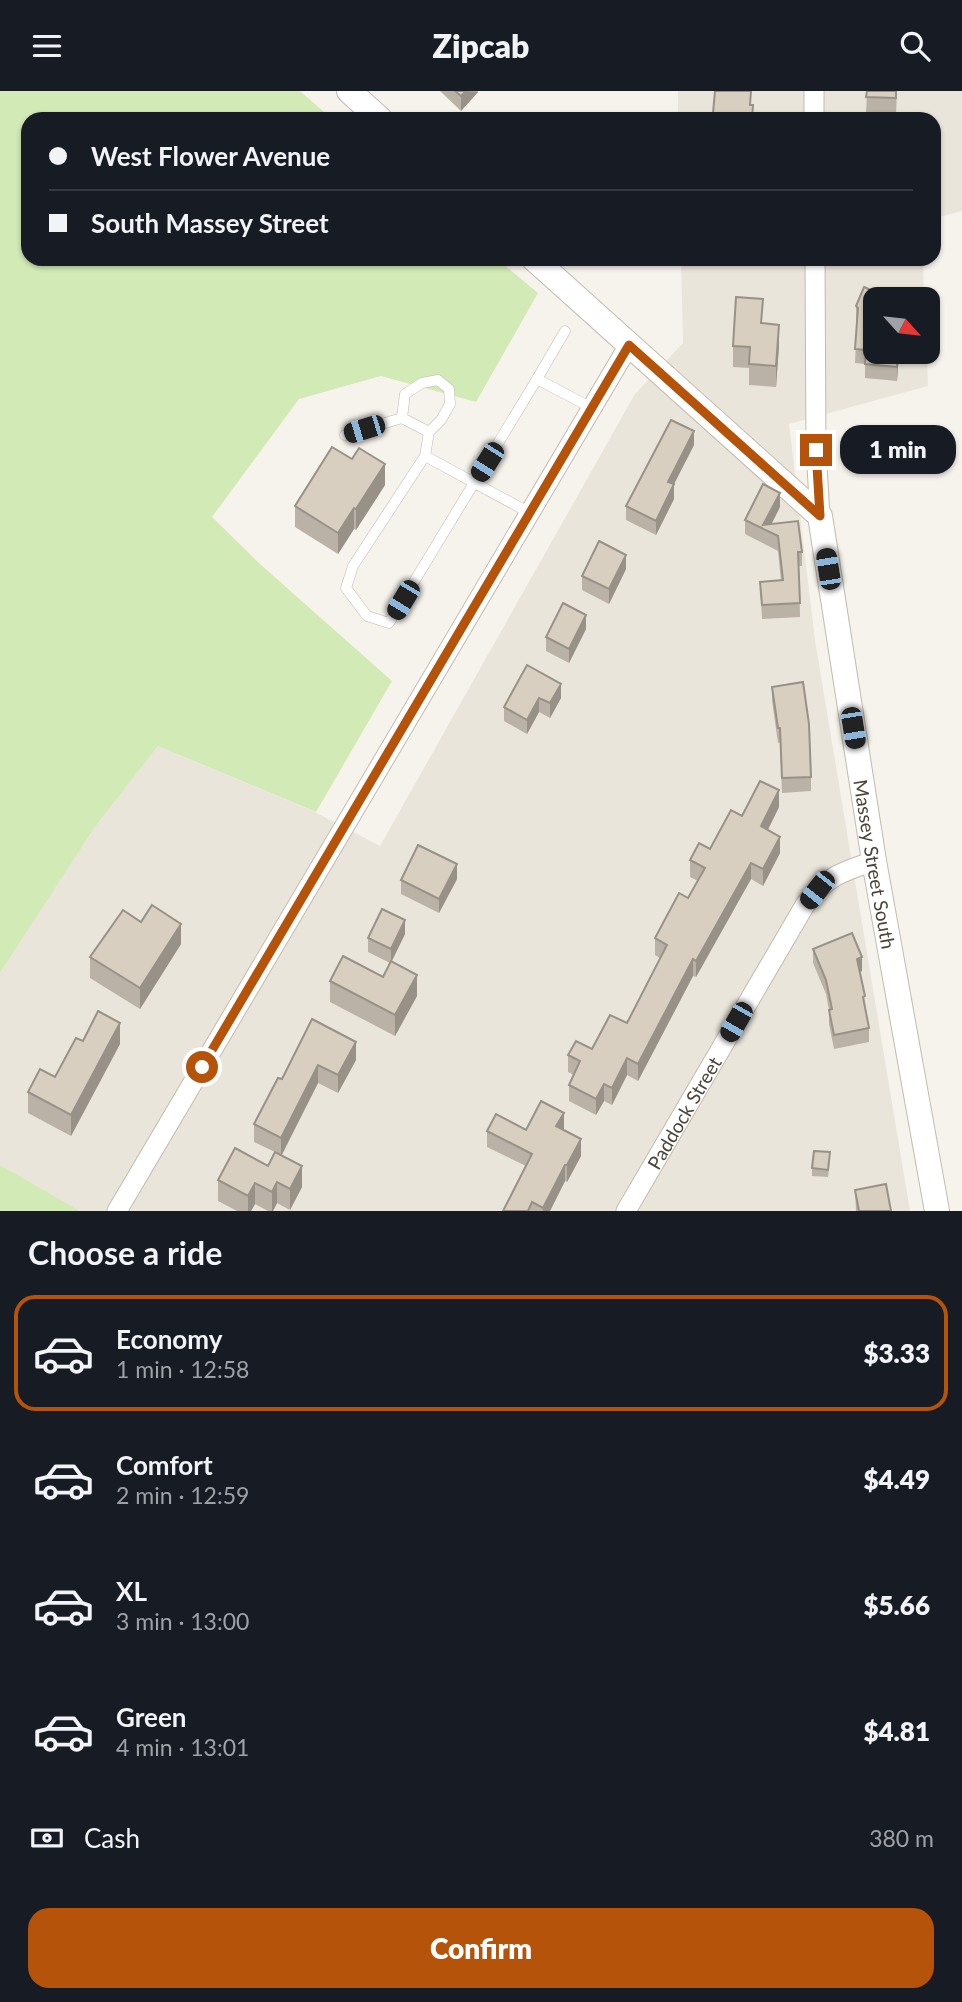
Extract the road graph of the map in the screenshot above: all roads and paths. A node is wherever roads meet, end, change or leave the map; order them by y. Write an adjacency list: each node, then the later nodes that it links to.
1 (349, 91): 3 (street)
2 (814, 91): 4 (street)
3 (372, 112)
4 (814, 112)
5 (542, 266): 8 (street)
6 (815, 266): 17 (street)
7 (565, 331): 9 (lane)
8 (629, 345): 10 (street); 17 (street)
9 (537, 379): 10 (lane); 15 (lane)
10 (592, 408): 16 (street)
11 (402, 418): 12 (lane); 12 (lane); 13 (lane)
12 (429, 432): 14 (lane)
13 (345, 435)
14 (425, 456): 15 (lane); 15 (lane)
15 (474, 482): 16 (lane)
16 (530, 513): 19 (street)
17 (820, 516): 18 (street, Massey Street South)
18 (874, 861): 20 (street, Paddock Street); 21 (street, Massey Street South)
19 (117, 1211)
20 (626, 1211)
21 (937, 1211)

